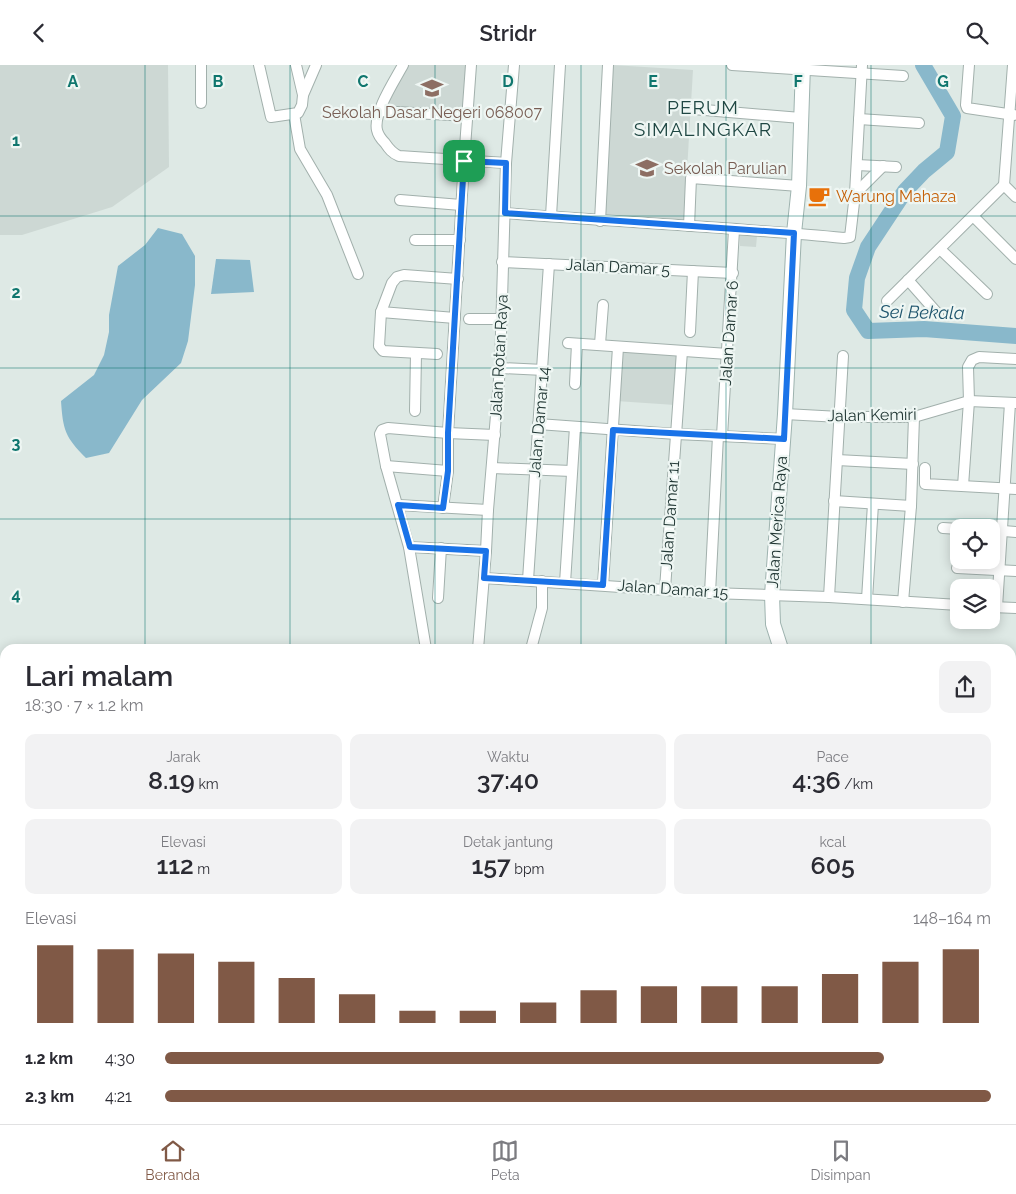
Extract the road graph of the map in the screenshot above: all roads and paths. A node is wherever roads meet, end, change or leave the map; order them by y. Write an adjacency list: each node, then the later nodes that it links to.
1 (202, 65): 18 (street)
2 (259, 65): 21 (street)
3 (296, 65): 17 (street)
4 (316, 65): 17 (street)
5 (403, 65): 20 (street)
6 (471, 65): 23 (street)
7 (514, 65): 28 (street, Jalan Rotan Raya)
8 (560, 65): 39 (street)
9 (608, 65): 41 (street)
10 (732, 65): 11 (street)
11 (745, 65): 14 (street)
12 (969, 65): 22 (street)
13 (1013, 65): 22 (street)
14 (802, 68): 15 (street); 24 (street, Jalan Merica Raya)
15 (862, 69): 16 (street); 25 (street)
16 (903, 76)
17 (303, 95): 21 (street)
18 (201, 103)
19 (693, 109): 24 (street)
20 (379, 111): 23 (street); 27 (street)
21 (294, 114): 53 (street)
22 (1013, 115): 32 (street)
23 (468, 116): 27 (street)
24 (801, 118): 33 (street, Jalan Merica Raya)
25 (859, 119): 26 (street); 29 (street)
26 (919, 123)
27 (464, 161): 28 (street); 37 (street)
28 (506, 163): 38 (street, Jalan Rotan Raya)
29 (856, 165): 30 (street); 34 (street)
30 (883, 167): 31 (street); 34 (street)
31 (896, 167)
32 (1004, 185): 35 (street); 40 (street)
33 (799, 186): 42 (street); 44 (street, Jalan Merica Raya)
34 (855, 194): 44 (street)
35 (1016, 197)
36 (400, 200): 37 (street)
37 (461, 205): 46 (street)
38 (505, 213): 39 (street); 49 (street, Jalan Rotan Raya)
39 (550, 216): 41 (street)
40 (974, 217): 47 (street); 48 (street)
41 (600, 221): 42 (street)
42 (689, 226): 43 (street)
43 (734, 230): 44 (street); 52 (street, Jalan Damar 6)
44 (794, 233): 79 (street, Jalan Merica Raya)
45 (415, 240): 46 (street)
46 (460, 240): 54 (street)
47 (940, 249): 55 (street); 56 (street)
48 (1016, 259)
49 (502, 262): 50 (street, Jalan Damar 5); 63 (street, Jalan Rotan Raya)
50 (550, 264): 51 (street, Jalan Damar 5); 74 (street, Jalan Damar 14)
51 (693, 271): 52 (street, Jalan Damar 5); 64 (street)
52 (733, 273): 70 (street, Jalan Damar 6)
53 (358, 274)
54 (458, 279): 59 (street); 61 (street)
55 (908, 280): 57 (street); 60 (street)
56 (987, 294)
57 (887, 301)
58 (603, 305): 65 (street)
59 (381, 312): 61 (street); 68 (street)
60 (938, 314)
61 (456, 318): 85 (street)
62 (469, 319): 63 (street)
63 (502, 319): 73 (street, Jalan Rotan Raya)
64 (690, 332)
65 (600, 344): 66 (street); 75 (street)
66 (618, 347): 67 (street); 84 (street)
67 (682, 351): 70 (street); 87 (street, Jalan Damar 11)
68 (416, 353): 69 (street); 78 (street)
69 (437, 354)
70 (728, 354): 88 (street, Jalan Damar 6)
71 (843, 356): 80 (street)
72 (1016, 359): 76 (street)
73 (500, 368): 74 (street); 86 (street, Jalan Rotan Raya)
74 (544, 370): 82 (street, Jalan Damar 14)
75 (575, 384)
76 (968, 401): 77 (street, Jalan Kemiri); 81 (street, Jalan Kemiri); 99 (street)
77 (1013, 403): 90 (street)
78 (414, 411)
79 (785, 414): 80 (street, Jalan Kemiri); 89 (street, Jalan Merica Raya)
80 (840, 417): 81 (street, Jalan Kemiri); 91 (street)
81 (914, 417): 92 (street)
82 (538, 424): 83 (street); 96 (street, Jalan Damar 14)
83 (575, 427): 84 (street); 98 (street)
84 (613, 430): 87 (street); 122 (street)
85 (448, 433): 86 (street); 93 (street); 97 (street)
86 (494, 435): 94 (street, Jalan Rotan Raya)
87 (676, 435): 88 (street); 123 (street, Jalan Damar 11)
88 (720, 436): 89 (street); 124 (street, Jalan Damar 6)
89 (784, 439): 125 (street, Jalan Merica Raya)
90 (1012, 446): 100 (street)
91 (837, 460): 92 (street); 101 (street)
92 (912, 464): 104 (street)
93 (386, 466): 97 (street); 103 (street)
94 (492, 468): 96 (street); 106 (street, Jalan Rotan Raya)
95 (925, 468): 99 (street)
96 (535, 470): 98 (street); 119 (street, Jalan Damar 14)
97 (448, 471): 105 (street)
98 (572, 471): 121 (street)
99 (962, 487): 100 (street)
100 (1011, 489): 109 (street)
101 (834, 501): 102 (street); 126 (street)
102 (873, 504): 104 (street); 128 (street)
103 (398, 505): 105 (street); 111 (street)
104 (911, 507): 129 (street)
105 (443, 508): 106 (street)
106 (488, 510): 114 (street, Jalan Rotan Raya)
107 (943, 528): 108 (street)
108 (950, 528)
109 (1002, 531): 110 (street); 113 (street)
110 (1016, 532)
111 (410, 547): 112 (street); 133 (street)
112 (441, 548): 114 (street); 127 (street)
113 (1000, 550)
114 (486, 551): 117 (street, Jalan Rotan Raya)
115 (998, 569): 116 (street); 118 (street)
116 (1016, 571)
117 (484, 578): 119 (street, Jalan Damar 15); 134 (street, Jalan Rotan Raya)
118 (997, 579)
119 (528, 580): 120 (street, Jalan Damar 15)
120 (542, 581): 121 (street, Jalan Damar 15); 135 (street)
121 (565, 583): 122 (street, Jalan Damar 15)
122 (603, 585): 123 (street, Jalan Damar 15)
123 (665, 589): 124 (street, Jalan Damar 15)
124 (710, 593): 125 (street, Jalan Damar 15)
125 (772, 595): 126 (street, Jalan Damar 15); 136 (street, Jalan Merica Raya)
126 (829, 597): 128 (street, Jalan Damar 15)
127 (438, 598)
128 (867, 599): 129 (street, Jalan Damar 15)
129 (903, 602): 130 (street, Jalan Damar 15)
130 (950, 605)
131 (1000, 607): 132 (street)
132 (1016, 608)
133 (425, 644)
134 (478, 644)
135 (532, 644)
136 (779, 644)

